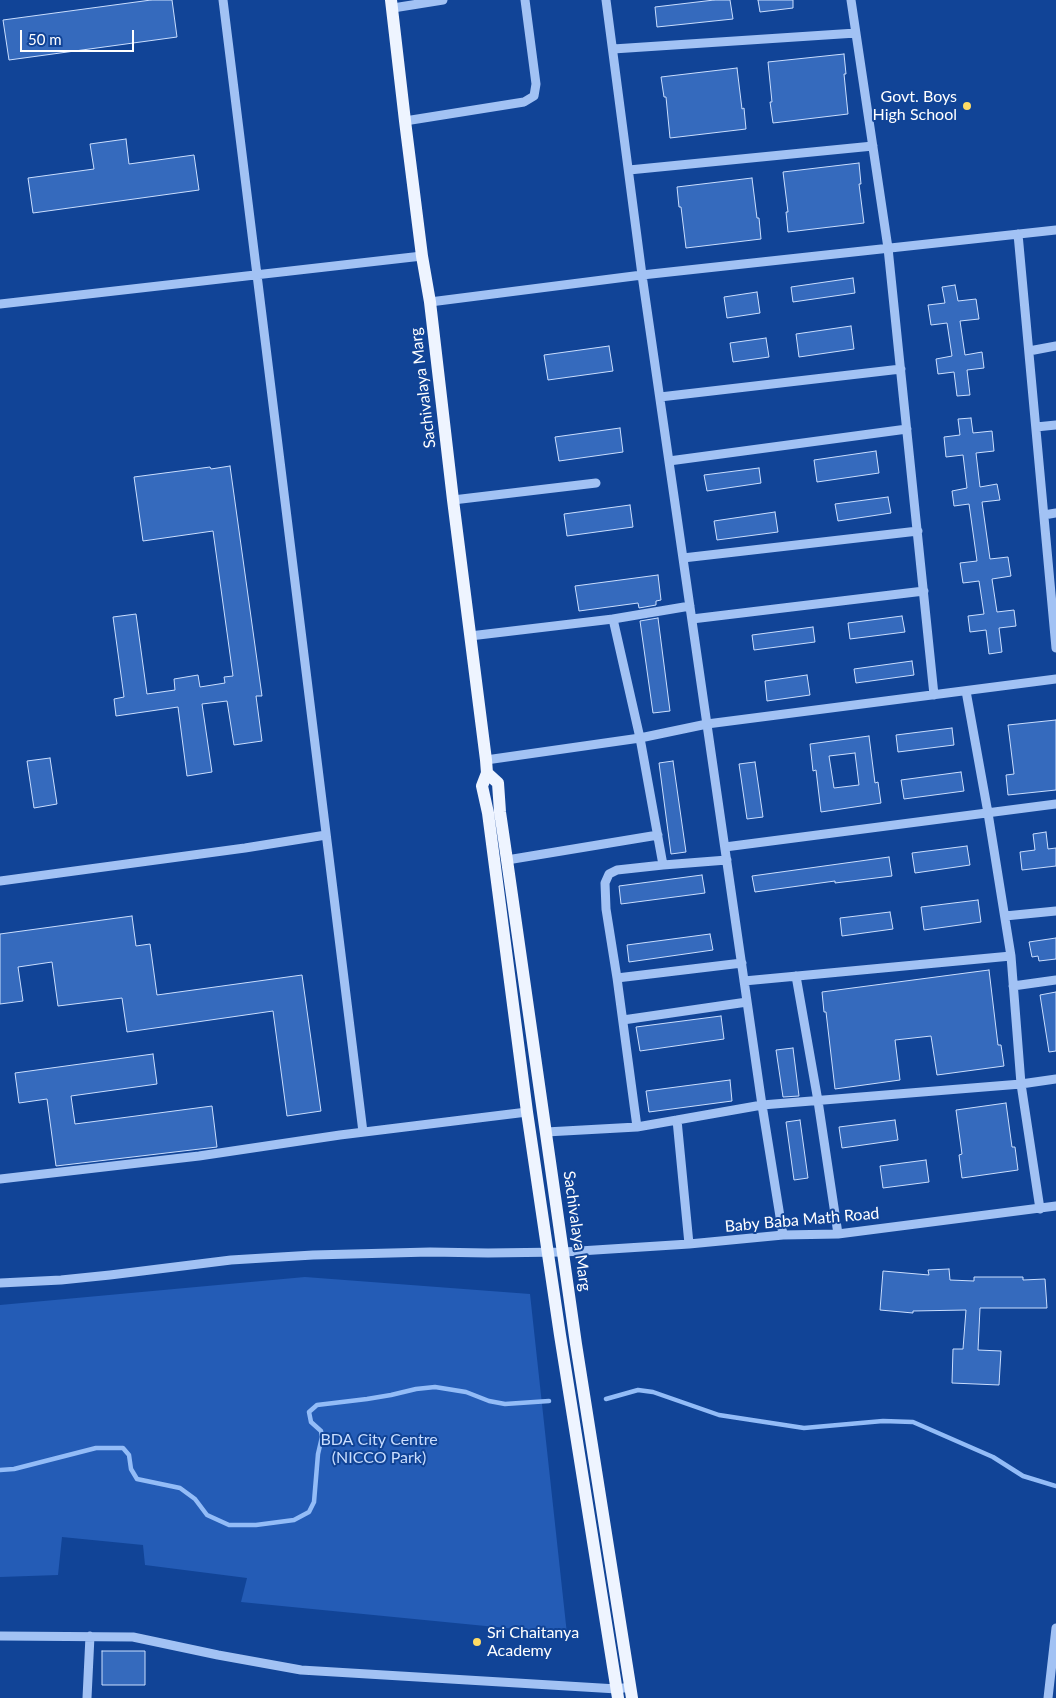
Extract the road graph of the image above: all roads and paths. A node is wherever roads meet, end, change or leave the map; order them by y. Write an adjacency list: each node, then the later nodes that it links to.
1 (223, 0): 16 (street)
2 (443, 0): 6 (street)
3 (525, 0): 9 (street)
4 (606, 0): 8 (street)
5 (851, 0): 7 (street)
6 (392, 4): 9 (main road, Sachivalaya Marg)
7 (856, 33): 8 (street); 10 (street)
8 (612, 50): 11 (street)
9 (405, 121): 15 (main road, Sachivalaya Marg)
10 (873, 146): 11 (street); 14 (street)
11 (629, 170): 17 (street)
12 (1056, 230): 13 (street)
13 (1018, 234): 14 (street); 21 (street)
14 (888, 248): 17 (street); 22 (street)
15 (422, 256): 16 (street); 18 (main road, Sachivalaya Marg)
16 (257, 275): 19 (street); 49 (street)
17 (642, 275): 18 (street); 23 (street)
18 (430, 302): 29 (main road, Sachivalaya Marg)
19 (0, 304)
20 (1056, 346): 21 (street)
21 (1029, 351): 25 (street)
22 (901, 369): 23 (street); 26 (street)
23 (660, 396): 27 (street)
24 (1056, 424): 25 (street)
25 (1036, 427): 31 (street)
26 (907, 429): 27 (street); 32 (street)
27 (669, 461): 33 (street)
28 (596, 483): 29 (street)
29 (453, 500): 38 (main road, Sachivalaya Marg)
30 (1056, 513): 31 (street)
31 (1044, 515): 39 (street)
32 (918, 531): 33 (street); 34 (street)
33 (683, 558): 35 (street)
34 (924, 591): 37 (street); 42 (street)
35 (690, 606): 36 (street); 37 (street)
36 (612, 619): 38 (street); 44 (street)
37 (692, 619): 43 (street)
38 (470, 636): 45 (main road, Sachivalaya Marg)
39 (1056, 648)
40 (1056, 679): 41 (street)
41 (966, 691): 42 (street); 48 (street)
42 (934, 695): 43 (street)
43 (707, 724): 44 (street); 51 (street)
44 (640, 738): 45 (street); 50 (street)
45 (486, 760): 46 (main road, Sachivalaya Marg)
46 (487, 773): 52 (main road, Sachivalaya Marg); 71 (main road, Sachivalaya Marg)
47 (1056, 804): 48 (street)
48 (988, 813): 51 (street); 57 (street)
49 (326, 835): 55 (street); 74 (street)
50 (658, 835): 52 (street); 54 (street)
51 (725, 847): 53 (street)
52 (507, 860): 75 (main road, Sachivalaya Marg)
53 (727, 860): 54 (street); 59 (street)
54 (663, 865): 61 (street)
55 (0, 881)
56 (1056, 911): 57 (street)
57 (1005, 916): 58 (street)
58 (1011, 956): 60 (street); 64 (street)
59 (742, 963): 61 (street); 63 (street)
60 (796, 976): 63 (street); 69 (street)
61 (617, 978): 66 (street)
62 (1056, 980): 64 (street)
63 (744, 981): 65 (street)
64 (1013, 986): 68 (street)
65 (747, 1002): 66 (street); 70 (street)
66 (623, 1020): 73 (street)
67 (1056, 1079): 68 (street)
68 (1021, 1084): 69 (street); 78 (street)
69 (818, 1101): 70 (street); 79 (street)
70 (762, 1105): 72 (street); 80 (street)
71 (527, 1112): 74 (street); 82 (main road, Sachivalaya Marg)
72 (677, 1120): 73 (street); 81 (street)
73 (637, 1127): 75 (street)
74 (363, 1132): 76 (street)
75 (546, 1132): 83 (main road, Sachivalaya Marg)
76 (0, 1179)
77 (1056, 1206): 78 (street, Baby Baba Math Road)
78 (1040, 1209): 79 (street, Baby Baba Math Road)
79 (838, 1234): 80 (street, Baby Baba Math Road)
80 (783, 1235): 81 (street, Baby Baba Math Road)
81 (689, 1244): 83 (street, Baby Baba Math Road)
82 (548, 1252): 83 (street, Baby Baba Math Road); 84 (street, Baby Baba Math Road); 88 (main road, Sachivalaya Marg)
83 (564, 1252): 89 (main road, Sachivalaya Marg)
84 (0, 1283)
85 (1056, 1628): 91 (street)
86 (0, 1636): 87 (street)
87 (90, 1636): 88 (street); 90 (street)
88 (617, 1693): 89 (street)
89 (631, 1693)
90 (86, 1698)
91 (1048, 1698)

